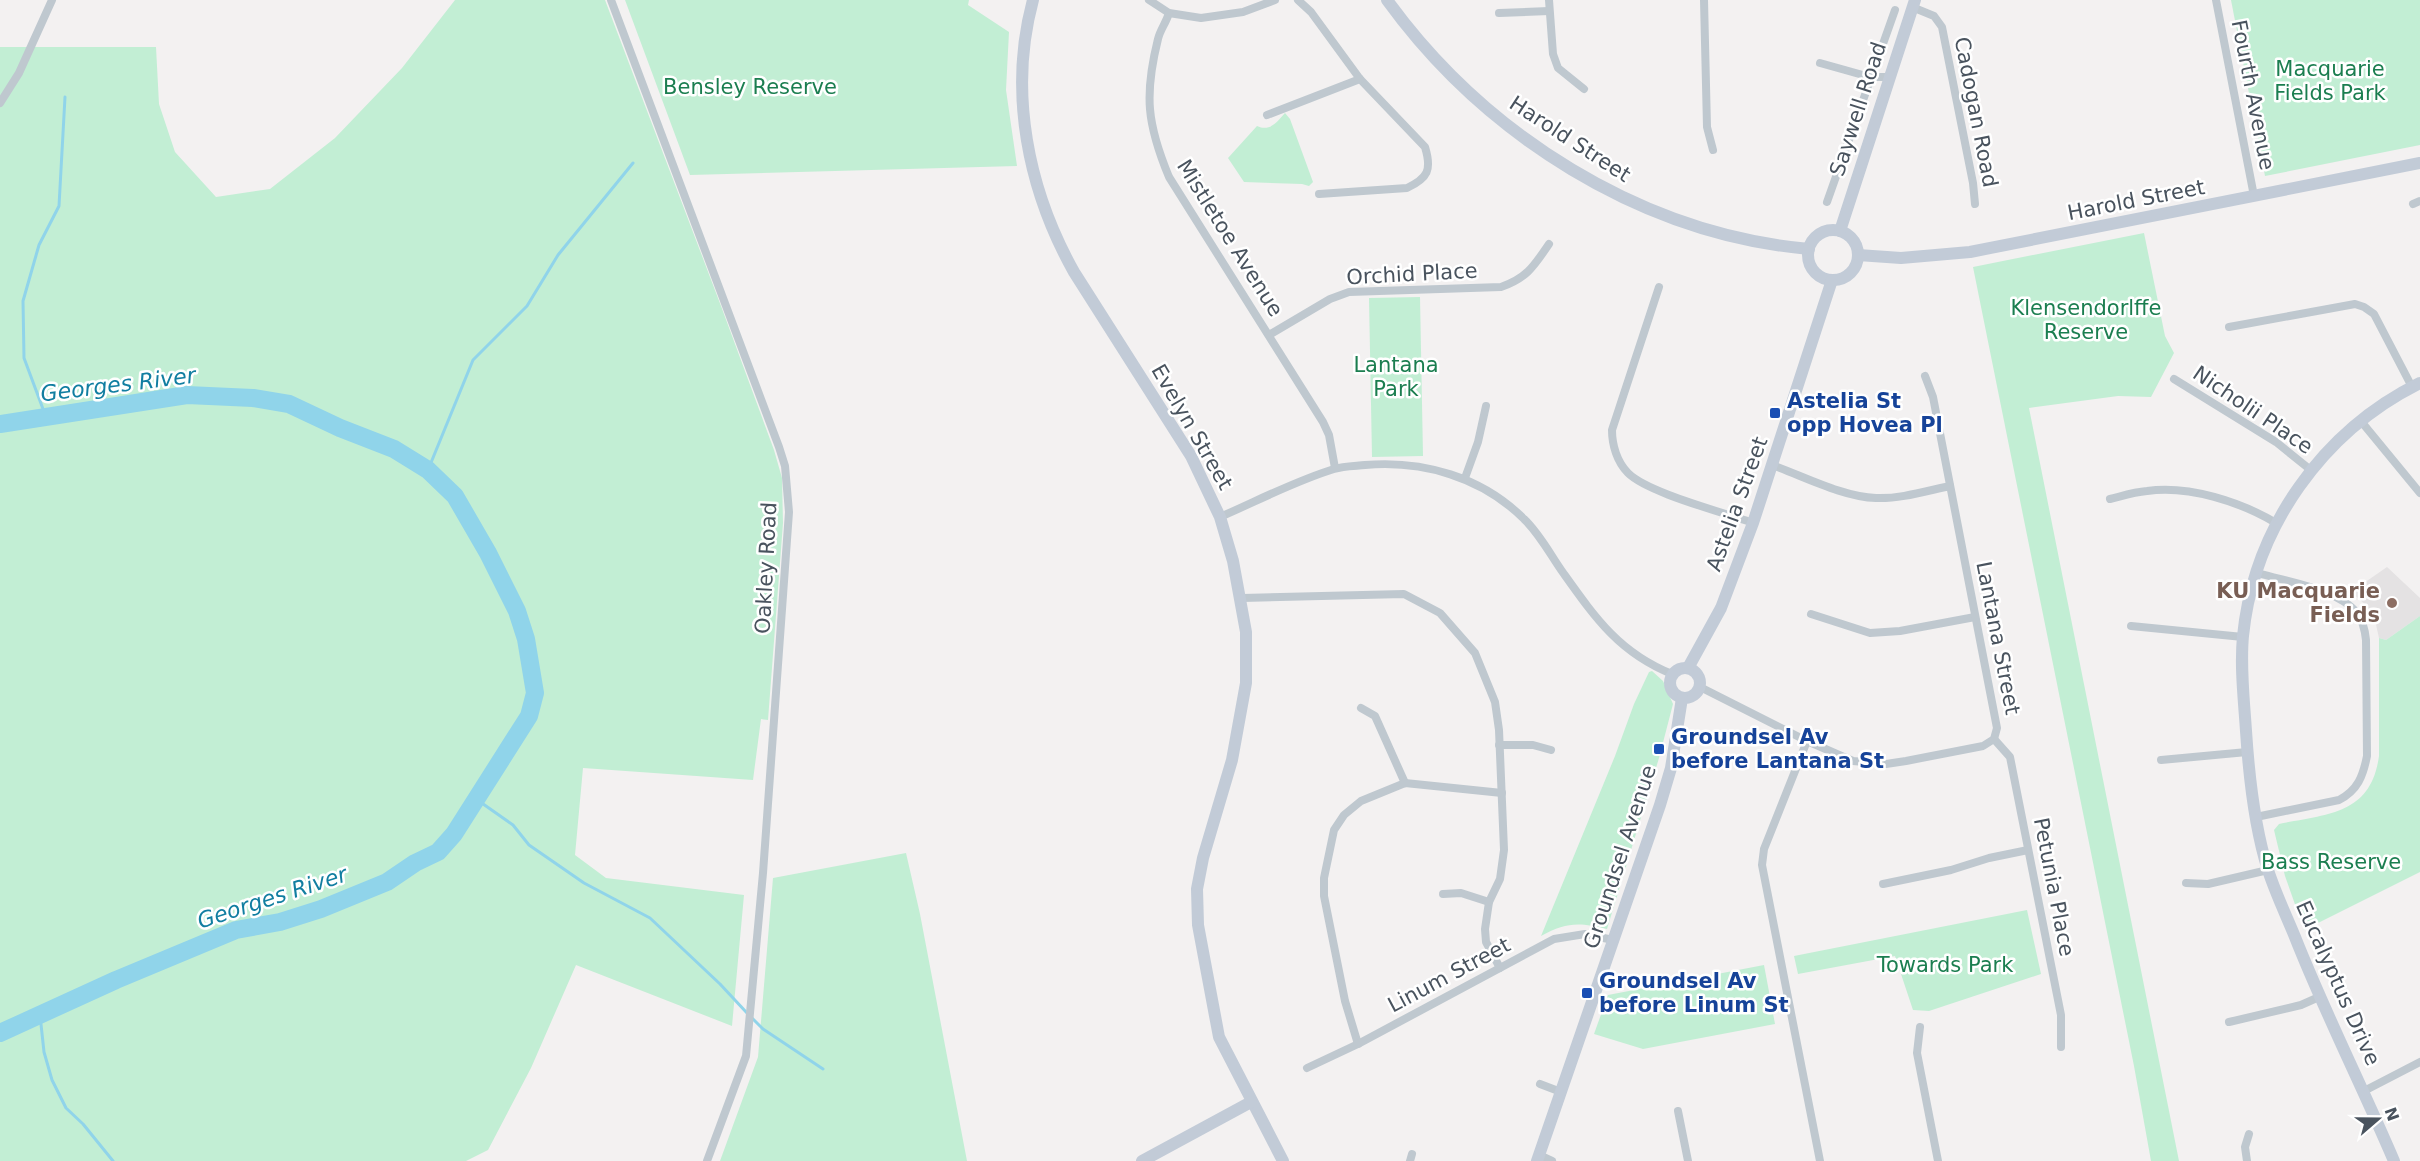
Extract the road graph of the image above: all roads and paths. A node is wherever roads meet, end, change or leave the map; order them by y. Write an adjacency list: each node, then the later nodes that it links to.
1 (52, 0): 21 (street)
2 (611, 0): 94 (street, Oakley Road)
3 (1033, 0): 49 (street, Evelyn Street)
4 (1149, 0): 14 (street)
5 (1275, 0): 14 (street)
6 (1298, 0): 19 (street)
7 (1387, 0): 31 (street, Harold Street)
8 (1549, 0): 13 (street)
9 (1704, 0): 23 (street)
10 (2216, 0): 26 (street, Fourth Avenue)
11 (1914, 4): 18 (street, Saywell Road); 28 (street, Cadogan Road)
12 (1895, 10): 17 (street)
13 (1550, 11): 15 (street); 20 (street)
14 (1169, 13): 36 (street, Mistletoe Avenue)
15 (1499, 13)
16 (1820, 63): 17 (street)
17 (1870, 77): 18 (street); 27 (street)
18 (1889, 77): 29 (street, Saywell Road)
19 (1360, 79): 22 (street); 25 (street)
20 (1584, 89)
21 (0, 103)
22 (1267, 115)
23 (1713, 150)
24 (2420, 163): 26 (street, Harold Street)
25 (1319, 194)
26 (2254, 196): 32 (street, Harold Street)
27 (1827, 202)
28 (1975, 204)
29 (1840, 231): 31 (street); 32 (street)
30 (1549, 243): 36 (street, Orchid Place)
31 (1809, 249): 33 (street)
32 (1858, 255): 33 (street)
33 (1832, 280): 42 (street, Astelia Street)
34 (1659, 287): 50 (street)
35 (2229, 327): 39 (street)
36 (1269, 335): 43 (street, Mistletoe Avenue)
37 (1925, 376): 46 (street, Lantana Street)
38 (2175, 378): 44 (street, Nicholii Place)
39 (2416, 385): 41 (street, Eucalyptus Drive)
40 (1486, 406): 45 (street)
41 (2360, 420): 44 (street, Eucalyptus Drive); 47 (street)
42 (1772, 465): 46 (street); 50 (street, Astelia Street)
43 (1335, 468): 45 (street); 49 (street)
44 (2312, 471): 51 (street, Eucalyptus Drive)
45 (1465, 478): 59 (street)
46 (1950, 486): 55 (street, Lantana Street)
47 (2420, 494)
48 (2110, 499): 51 (street)
49 (1220, 517): 53 (street, Evelyn Street)
50 (1753, 523): 58 (street, Astelia Street)
51 (2276, 523): 52 (street, Eucalyptus Drive)
52 (2258, 573): 57 (street, Eucalyptus Drive); 71 (street)
53 (1242, 598): 65 (street); 90 (street, Evelyn Street)
54 (1810, 615): 55 (street)
55 (1975, 617): 63 (street, Lantana Street)
56 (2132, 626): 57 (street)
57 (2243, 637): 67 (street, Eucalyptus Drive)
58 (1688, 668): 59 (street); 60 (street)
59 (1672, 674): 61 (street)
60 (1700, 687): 61 (street); 64 (street, Lantana Street)
61 (1682, 698): 78 (street, Groundsel Avenue)
62 (1361, 708): 69 (street)
63 (1995, 739): 64 (street, Lantana Street); 72 (street, Petunia Place)
64 (1807, 741): 99 (street)
65 (1499, 746): 66 (street); 70 (street)
66 (1551, 750)
67 (2247, 752): 68 (street); 71 (street, Eucalyptus Drive)
68 (2161, 760)
69 (1405, 783): 70 (street); 83 (street)
70 (1502, 793): 77 (street)
71 (2256, 817): 73 (street, Eucalyptus Drive)
72 (2028, 850): 75 (street); 84 (street, Petunia Place)
73 (2268, 870): 74 (street); 80 (street, Eucalyptus Drive)
74 (2186, 883)
75 (1883, 884)
76 (1443, 894): 77 (street)
77 (1489, 902): 79 (street)
78 (1613, 940): 79 (street, Linum Street); 89 (street, Groundsel Avenue)
79 (1500, 968): 83 (street, Linum Street)
80 (2319, 997): 81 (street); 88 (street, Eucalyptus Drive)
81 (2229, 1022)
82 (1920, 1027): 100 (street)
83 (1358, 1044): 86 (street, Linum Street)
84 (2061, 1047)
85 (2420, 1062): 88 (street)
86 (1306, 1068)
87 (1540, 1084): 89 (street)
88 (2364, 1090): 102 (street, Eucalyptus Drive)
89 (1561, 1092): 93 (street, Groundsel Avenue)
90 (1251, 1102): 95 (street); 96 (street, Evelyn Street)
91 (1678, 1111): 98 (street)
92 (2249, 1134): 101 (street)
93 (1538, 1158): 97 (street)
94 (707, 1161)
95 (1143, 1161)
96 (1283, 1161)
97 (1552, 1161)
98 (1688, 1161)
99 (1820, 1161)
100 (1938, 1161)
101 (2247, 1161)
102 (2394, 1161)

